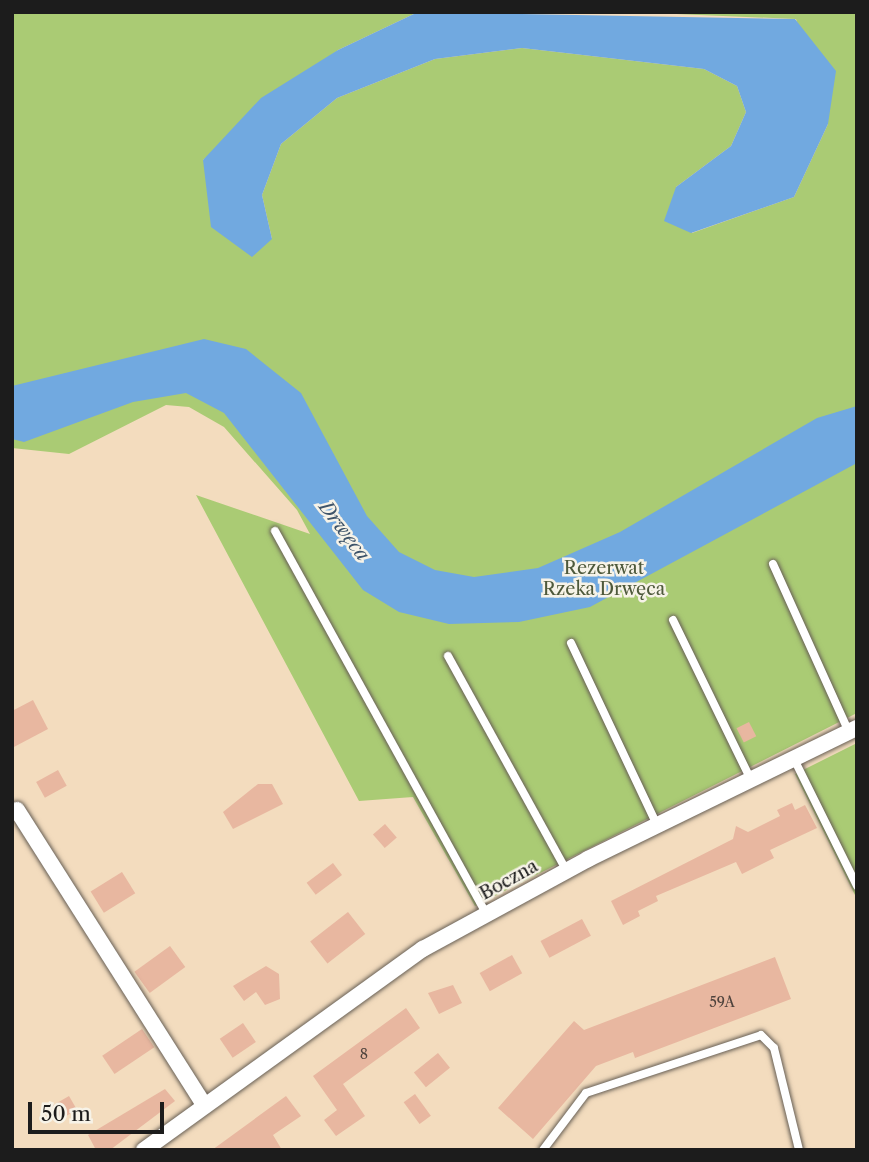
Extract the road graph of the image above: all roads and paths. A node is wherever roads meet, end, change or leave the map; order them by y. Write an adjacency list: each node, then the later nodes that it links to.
1 (275, 531): 13 (lane)
2 (773, 564): 6 (lane)
3 (673, 620): 8 (lane)
4 (571, 643): 10 (lane)
5 (448, 656): 11 (lane)
6 (853, 730): 7 (street, Boczna)
7 (794, 758): 8 (street, Boczna); 12 (lane)
8 (751, 779): 10 (street, Boczna)
9 (17, 810): 14 (street)
10 (657, 825): 11 (street, Boczna)
11 (566, 870): 13 (street, Boczna)
12 (857, 886)
13 (486, 914): 14 (street, Boczna)
14 (204, 1105): 15 (street, Boczna)
15 (144, 1150)
16 (544, 1150): 17 (lane)
17 (799, 1150)

